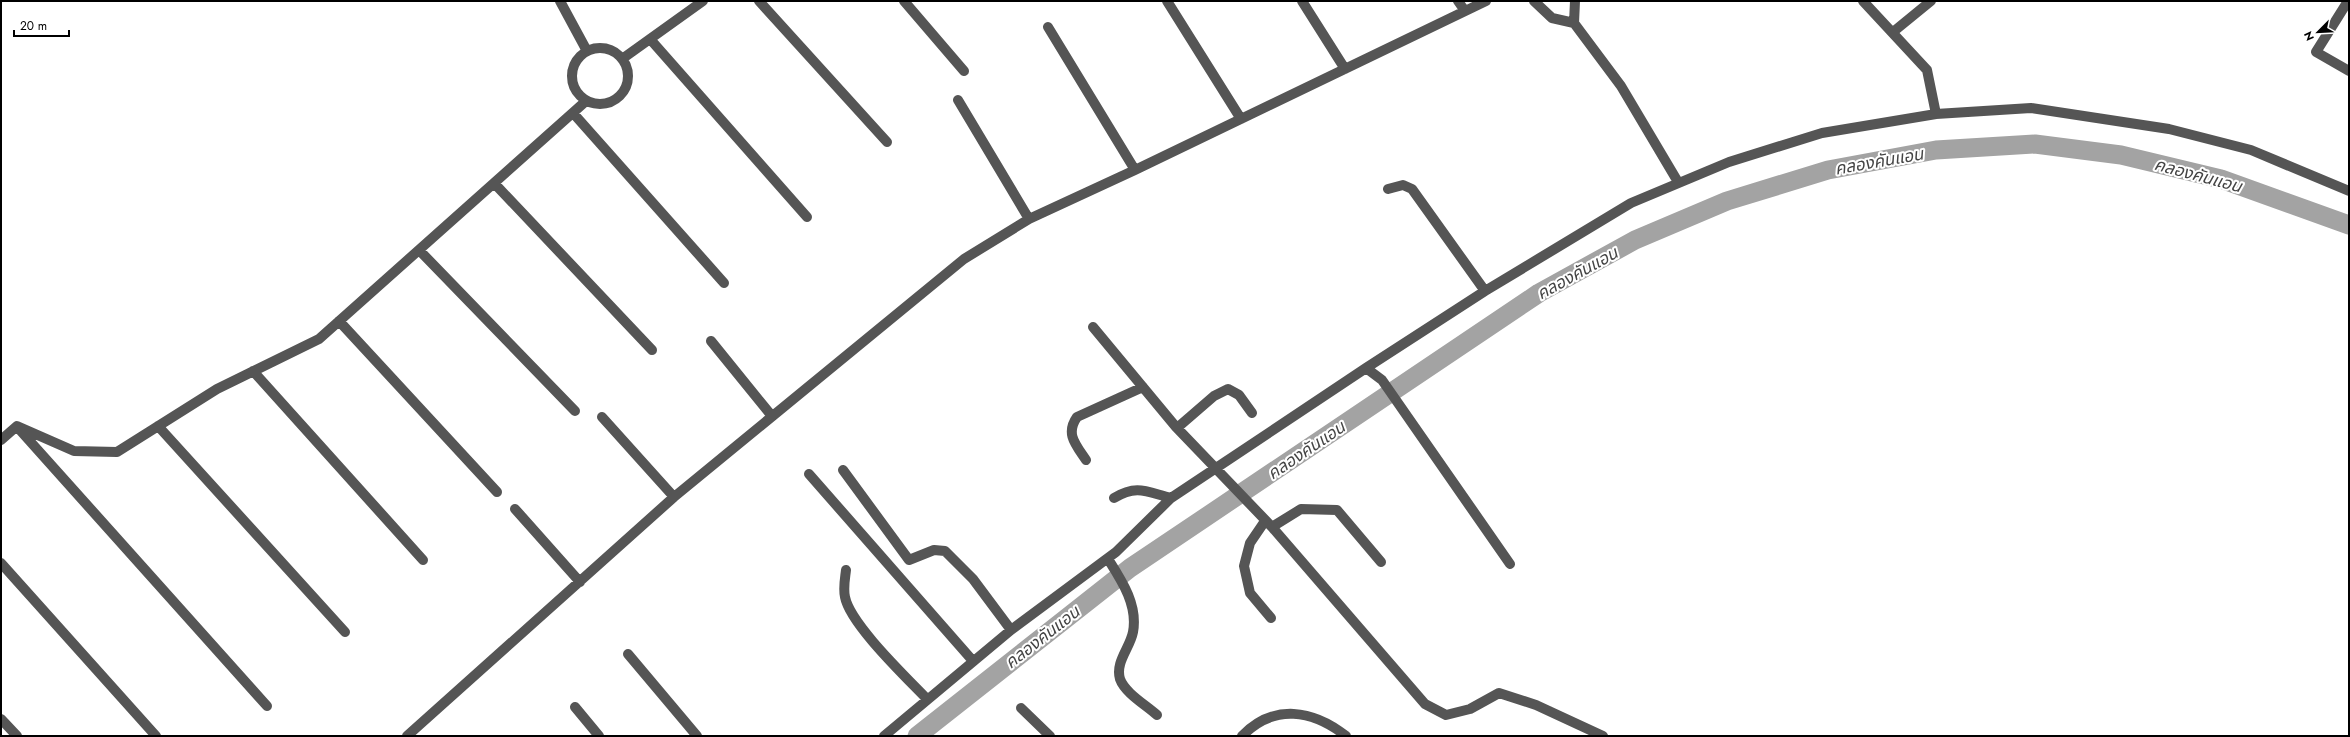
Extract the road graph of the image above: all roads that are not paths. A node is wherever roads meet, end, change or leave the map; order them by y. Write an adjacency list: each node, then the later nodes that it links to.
1 (560, 1): 19 (street)
2 (703, 1): 18 (street)
3 (758, 1): 29 (street)
4 (904, 1): 22 (street)
5 (1167, 1): 28 (street)
6 (1302, 1): 21 (street)
7 (1458, 1): 14 (street)
8 (1486, 1): 14 (street)
9 (1534, 1): 15 (street)
10 (1575, 1): 15 (street)
11 (1863, 1): 17 (street)
12 (1931, 1): 17 (street)
13 (2348, 1): 23 (street)
14 (1465, 11): 21 (street)
15 (1574, 23): 31 (street)
16 (1048, 27): 30 (street)
17 (1893, 32): 27 (street)
18 (650, 38): 20 (street); 35 (street)
19 (587, 51): 20 (street); 25 (street)
20 (622, 59): 25 (street)
21 (1345, 69): 28 (street)
22 (964, 71)
23 (2349, 72)
24 (958, 100): 36 (street)
25 (586, 101): 26 (street)
26 (573, 113): 32 (street); 38 (street)
27 (1936, 114): 31 (street); 34 (street)
28 (1241, 119): 30 (street)
29 (887, 142)
30 (1135, 170): 36 (street)
31 (1678, 182): 39 (street)
32 (494, 183): 37 (street); 43 (street)
33 (1388, 189): 39 (street)
34 (2349, 191)
35 (807, 217)
36 (1029, 218): 49 (street)
37 (419, 250): 40 (street); 47 (street)
38 (724, 283)
39 (1485, 291): 44 (street)
40 (339, 321): 45 (street); 59 (street)
41 (1093, 327): 46 (street)
42 (711, 341): 49 (street)
43 (652, 350)
44 (1366, 368): 56 (street); 69 (street)
45 (253, 371): 52 (street); 66 (street)
46 (1143, 387): 53 (street); 55 (street)
47 (575, 411)
48 (1252, 413): 53 (street)
49 (771, 415): 60 (street)
50 (602, 417): 60 (street)
51 (17, 426): 52 (street); 54 (street); 78 (street)
52 (158, 426): 74 (street)
53 (1177, 428): 56 (street)
54 (1, 440)
55 (1086, 460)
56 (1216, 469): 62 (street); 64 (street)
57 (843, 470): 73 (street)
58 (809, 474): 76 (street)
59 (497, 492)
60 (674, 497): 71 (street)
61 (1114, 498): 62 (street)
62 (1171, 498): 65 (street)
63 (516, 509): 71 (street)
64 (1265, 521): 67 (street); 72 (street); 92 (street)
65 (1108, 559): 73 (street); 81 (street)
66 (423, 560)
67 (1381, 562)
68 (1, 563): 84 (street)
69 (1510, 564)
70 (846, 570): 77 (street)
71 (580, 582): 85 (street)
72 (1271, 618)
73 (1011, 630): 76 (street)
74 (345, 632)
75 (628, 654): 87 (street)
76 (973, 661): 77 (street)
77 (927, 699): 88 (street)
78 (267, 706)
79 (576, 707): 86 (street)
80 (1021, 708): 89 (street)
81 (1157, 715)
82 (1, 719): 83 (street)
83 (17, 736)
84 (156, 736)
85 (407, 736)
86 (599, 736)
87 (696, 736)
88 (884, 736)
89 (1050, 736)
90 (1242, 736): 91 (street)
91 (1346, 736)
92 (1603, 736)

